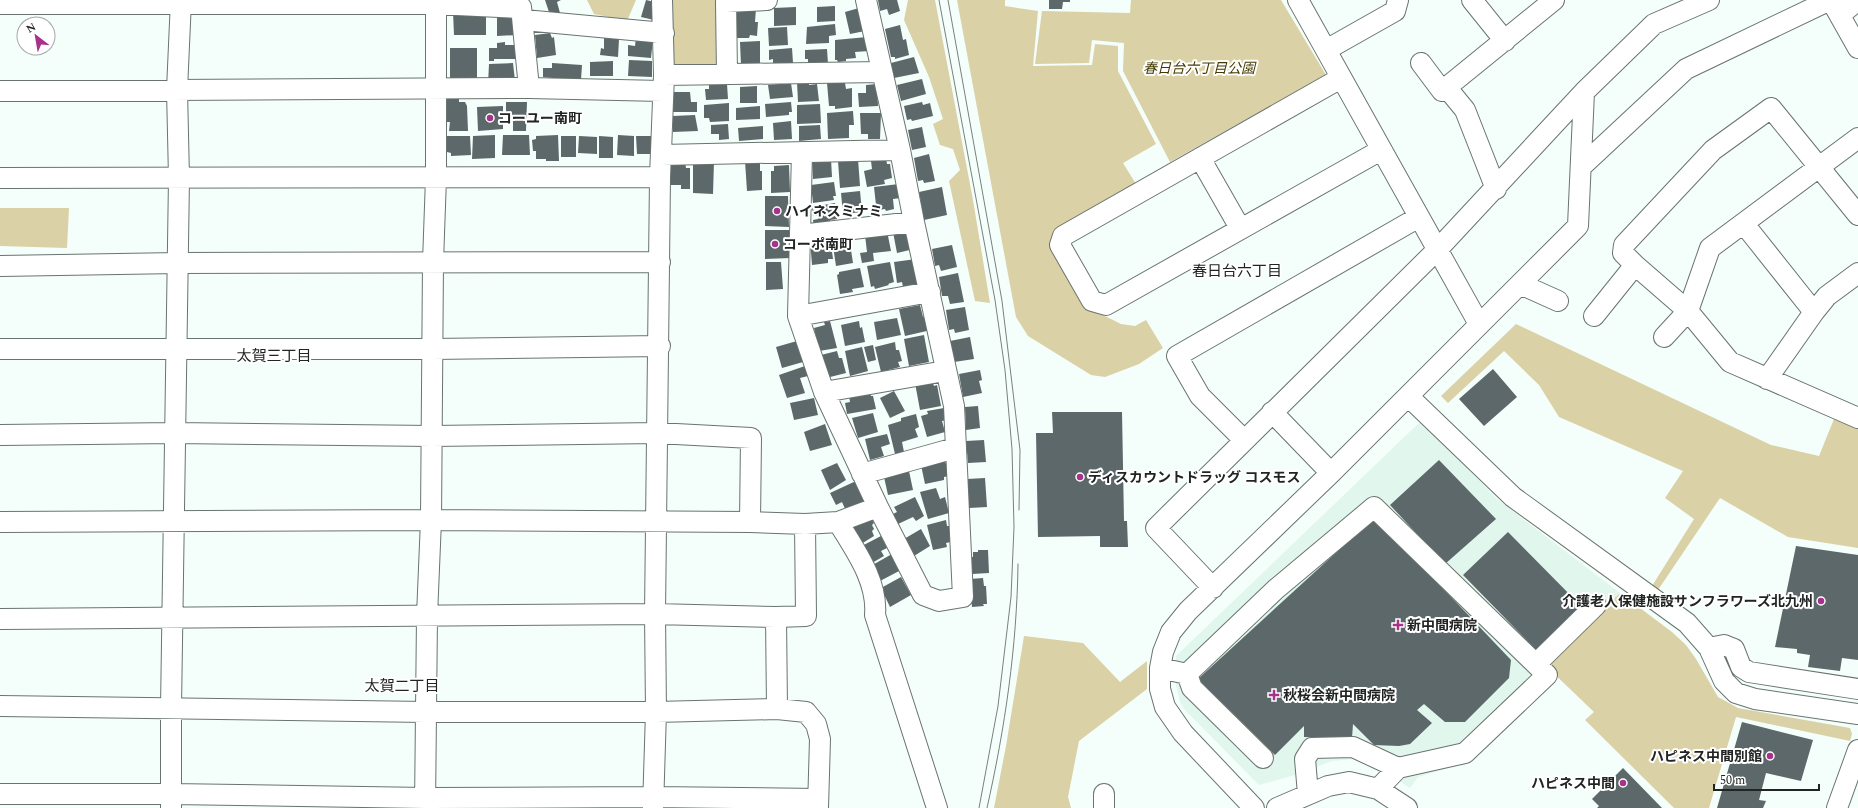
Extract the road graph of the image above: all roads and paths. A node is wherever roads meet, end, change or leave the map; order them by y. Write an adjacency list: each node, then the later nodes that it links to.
1 (662, 0): 15 (street)
2 (767, 0): 21 (street)
3 (866, 0): 20 (street)
4 (1298, 0): 18 (street)
5 (1398, 0): 18 (street)
6 (1472, 0): 16 (street)
7 (1554, 0): 16 (street)
8 (1709, 0): 29 (street)
9 (1858, 0): 13 (street)
10 (181, 2): 11 (street); 12 (street); 27 (street)
11 (436, 2): 14 (street); 26 (street)
12 (0, 4)
13 (1834, 5): 17 (street); 36 (street)
14 (522, 9): 15 (street); 24 (street)
15 (664, 33): 23 (street)
16 (1505, 41): 25 (street)
17 (1858, 48)
18 (1326, 50): 22 (street)
19 (1421, 63): 25 (street)
20 (881, 72): 21 (street); 31 (street)
21 (726, 74): 23 (street)
22 (1341, 78): 32 (street); 35 (street)
23 (663, 83): 24 (street); 34 (street)
24 (530, 88): 26 (street)
25 (1447, 88): 42 (street)
26 (436, 89): 27 (street); 41 (street)
27 (177, 90): 28 (street); 40 (street)
28 (0, 91)
29 (1584, 92): 36 (street); 42 (street)
30 (1858, 138): 37 (street)
31 (900, 150): 33 (street); 45 (street)
32 (1381, 150): 44 (street); 47 (street)
33 (802, 152): 34 (street); 48 (street)
34 (661, 155): 38 (street)
35 (1200, 158): 47 (street); 47 (street)
36 (1582, 166): 56 (street)
37 (1818, 166): 43 (street); 46 (street); 53 (street)
38 (660, 177): 41 (street); 51 (street)
39 (0, 178): 40 (street)
40 (179, 178): 41 (street); 52 (street)
41 (436, 178): 50 (street)
42 (1496, 188): 49 (street)
43 (1858, 215)
44 (1420, 217): 49 (street); 79 (street)
45 (914, 222): 48 (street); 57 (street)
46 (1744, 224): 59 (street); 60 (street)
47 (1240, 228)
48 (800, 235): 61 (street)
49 (1438, 249): 63 (street); 73 (street)
50 (433, 262): 51 (street); 52 (street); 67 (street)
51 (660, 262): 65 (street)
52 (178, 263): 54 (street); 68 (street)
53 (1635, 265): 59 (street); 62 (street)
54 (0, 266)
55 (1858, 272): 60 (street)
56 (1520, 284): 58 (street); 63 (street)
57 (930, 292): 61 (street); 69 (street)
58 (1558, 301)
59 (1688, 311): 64 (street); 70 (street)
60 (1814, 312): 70 (street)
61 (798, 316): 71 (street)
62 (1594, 316)
63 (1479, 324): 72 (street)
64 (1664, 337)
65 (660, 346): 67 (street); 76 (street)
66 (0, 349): 68 (street)
67 (432, 349): 68 (street); 78 (street)
68 (178, 350): 75 (street)
69 (946, 370): 71 (street); 80 (street)
70 (1767, 379): 74 (street)
71 (824, 392): 82 (street)
72 (1408, 396): 81 (street); 98 (street)
73 (1272, 412): 79 (street); 81 (street)
74 (1858, 418)
75 (175, 433): 77 (street); 78 (street); 85 (street)
76 (657, 433): 78 (street); 87 (street); 88 (street)
77 (0, 436)
78 (432, 436): 84 (street)
79 (1244, 440): 91 (street)
80 (955, 448): 82 (street); 83 (street)
81 (1331, 473): 91 (street)
82 (862, 474): 83 (street)
83 (878, 507): 89 (street)
84 (431, 520): 85 (street); 87 (street); 94 (street)
85 (175, 521): 86 (street); 95 (street)
86 (0, 522)
87 (656, 522): 88 (street); 93 (street)
88 (750, 522): 90 (street)
89 (838, 522): 90 (street); 119 (street)
90 (805, 524): 96 (street)
91 (1213, 588): 100 (street)
92 (1596, 605): 99 (street)
93 (655, 614): 94 (street); 96 (street); 107 (street)
94 (427, 616): 95 (street); 106 (street)
95 (172, 617): 97 (street); 104 (street)
96 (776, 617): 105 (street)
97 (0, 619)
98 (1708, 648): 102 (street); 108 (street)
99 (1536, 664): 101 (street); 111 (street)
100 (1160, 668): 101 (street); 120 (street)
101 (1187, 674): 110 (street)
102 (1858, 688)
103 (0, 706): 104 (street)
104 (171, 708): 106 (street); 115 (street)
105 (777, 709): 107 (street); 118 (street)
106 (426, 712): 107 (street); 117 (street)
107 (656, 712): 116 (street)
108 (1858, 714)
109 (1858, 750): 123 (street)
110 (1262, 758)
111 (1398, 768): 112 (street); 114 (street)
112 (1378, 789): 114 (street); 122 (street)
113 (0, 794): 115 (street)
114 (1308, 794): 121 (street)
115 (171, 801): 117 (street)
116 (653, 802): 117 (street); 118 (street)
117 (426, 803)
118 (818, 803)
119 (937, 808)
120 (1254, 808)
121 (1277, 808)
122 (1407, 808)
123 (1837, 808)

